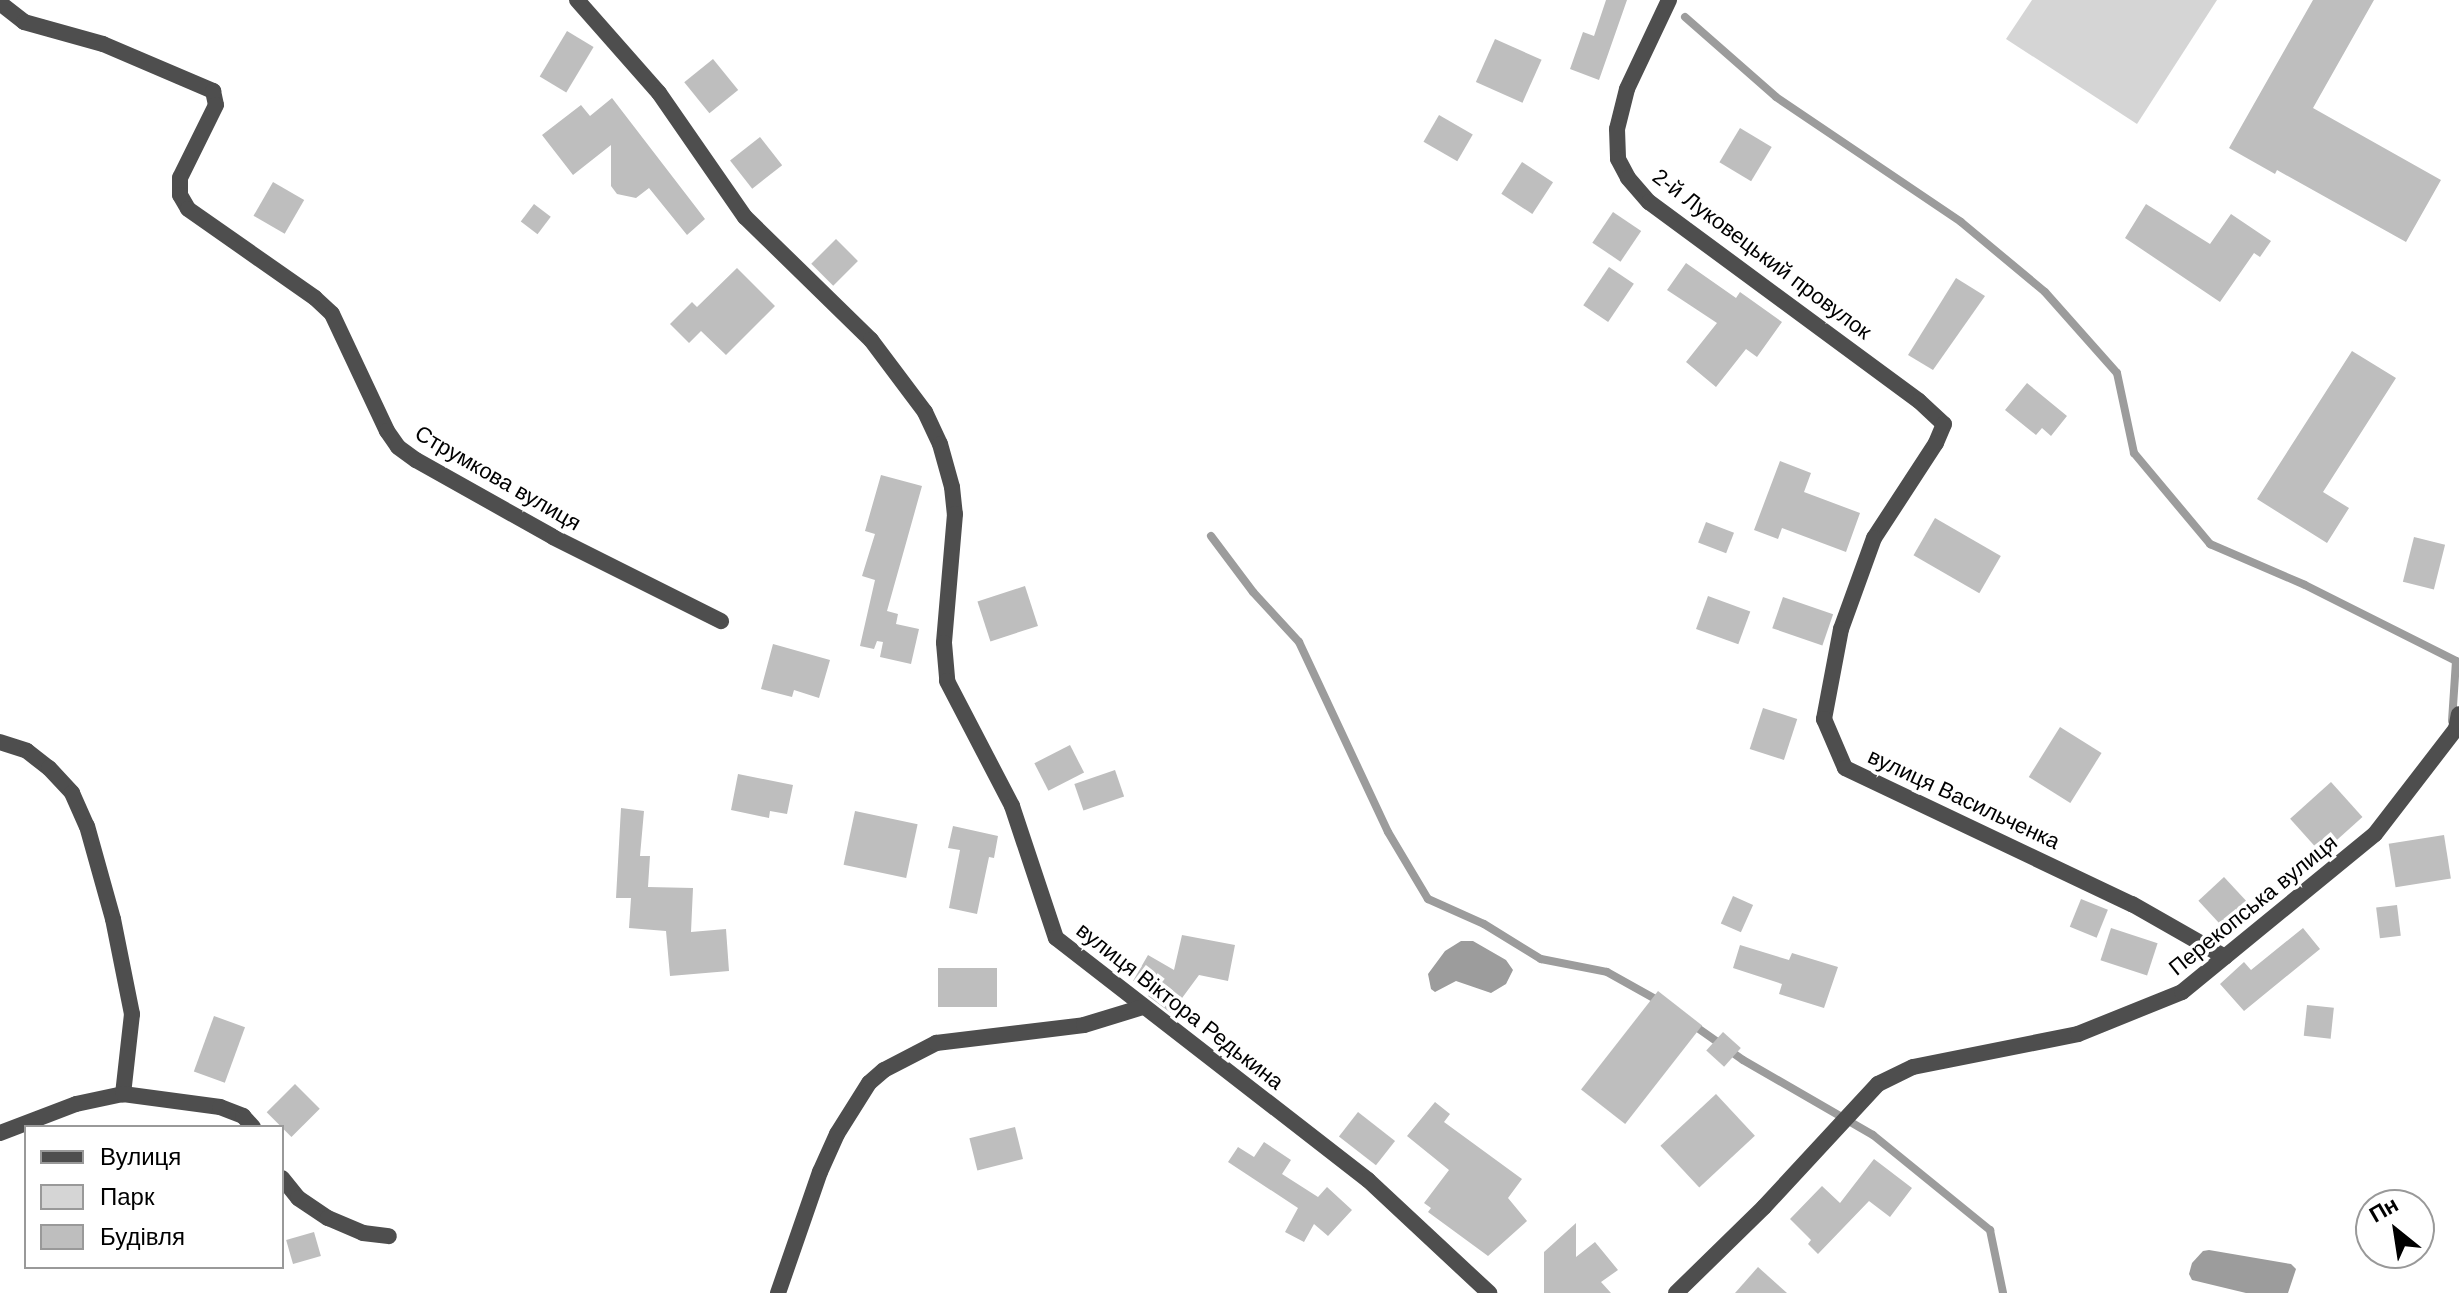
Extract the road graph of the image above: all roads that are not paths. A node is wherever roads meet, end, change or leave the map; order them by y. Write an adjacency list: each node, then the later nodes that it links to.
1 (577, 0): 9 (street, вулиця Віктора Редькина)
2 (1669, 0): 4 (street, 2-й Луковецький провулок)
3 (0, 3): 5 (street, Струмкова вулиця)
4 (1944, 424): 8 (street, вулиця Васильченка)
5 (721, 621)
6 (2458, 724): 8 (street, Перекопська вулиця)
7 (0, 742): 10 (street)
8 (2225, 957): 17 (street, Перекопська вулиця)
9 (1143, 1007): 15 (street); 16 (street, вулиця Віктора Редькина)
10 (123, 1094): 11 (street); 12 (street)
11 (251, 1125)
12 (0, 1133)
13 (284, 1180): 14 (street)
14 (389, 1236)
15 (778, 1293)
16 (1489, 1293)
17 (1676, 1293)

